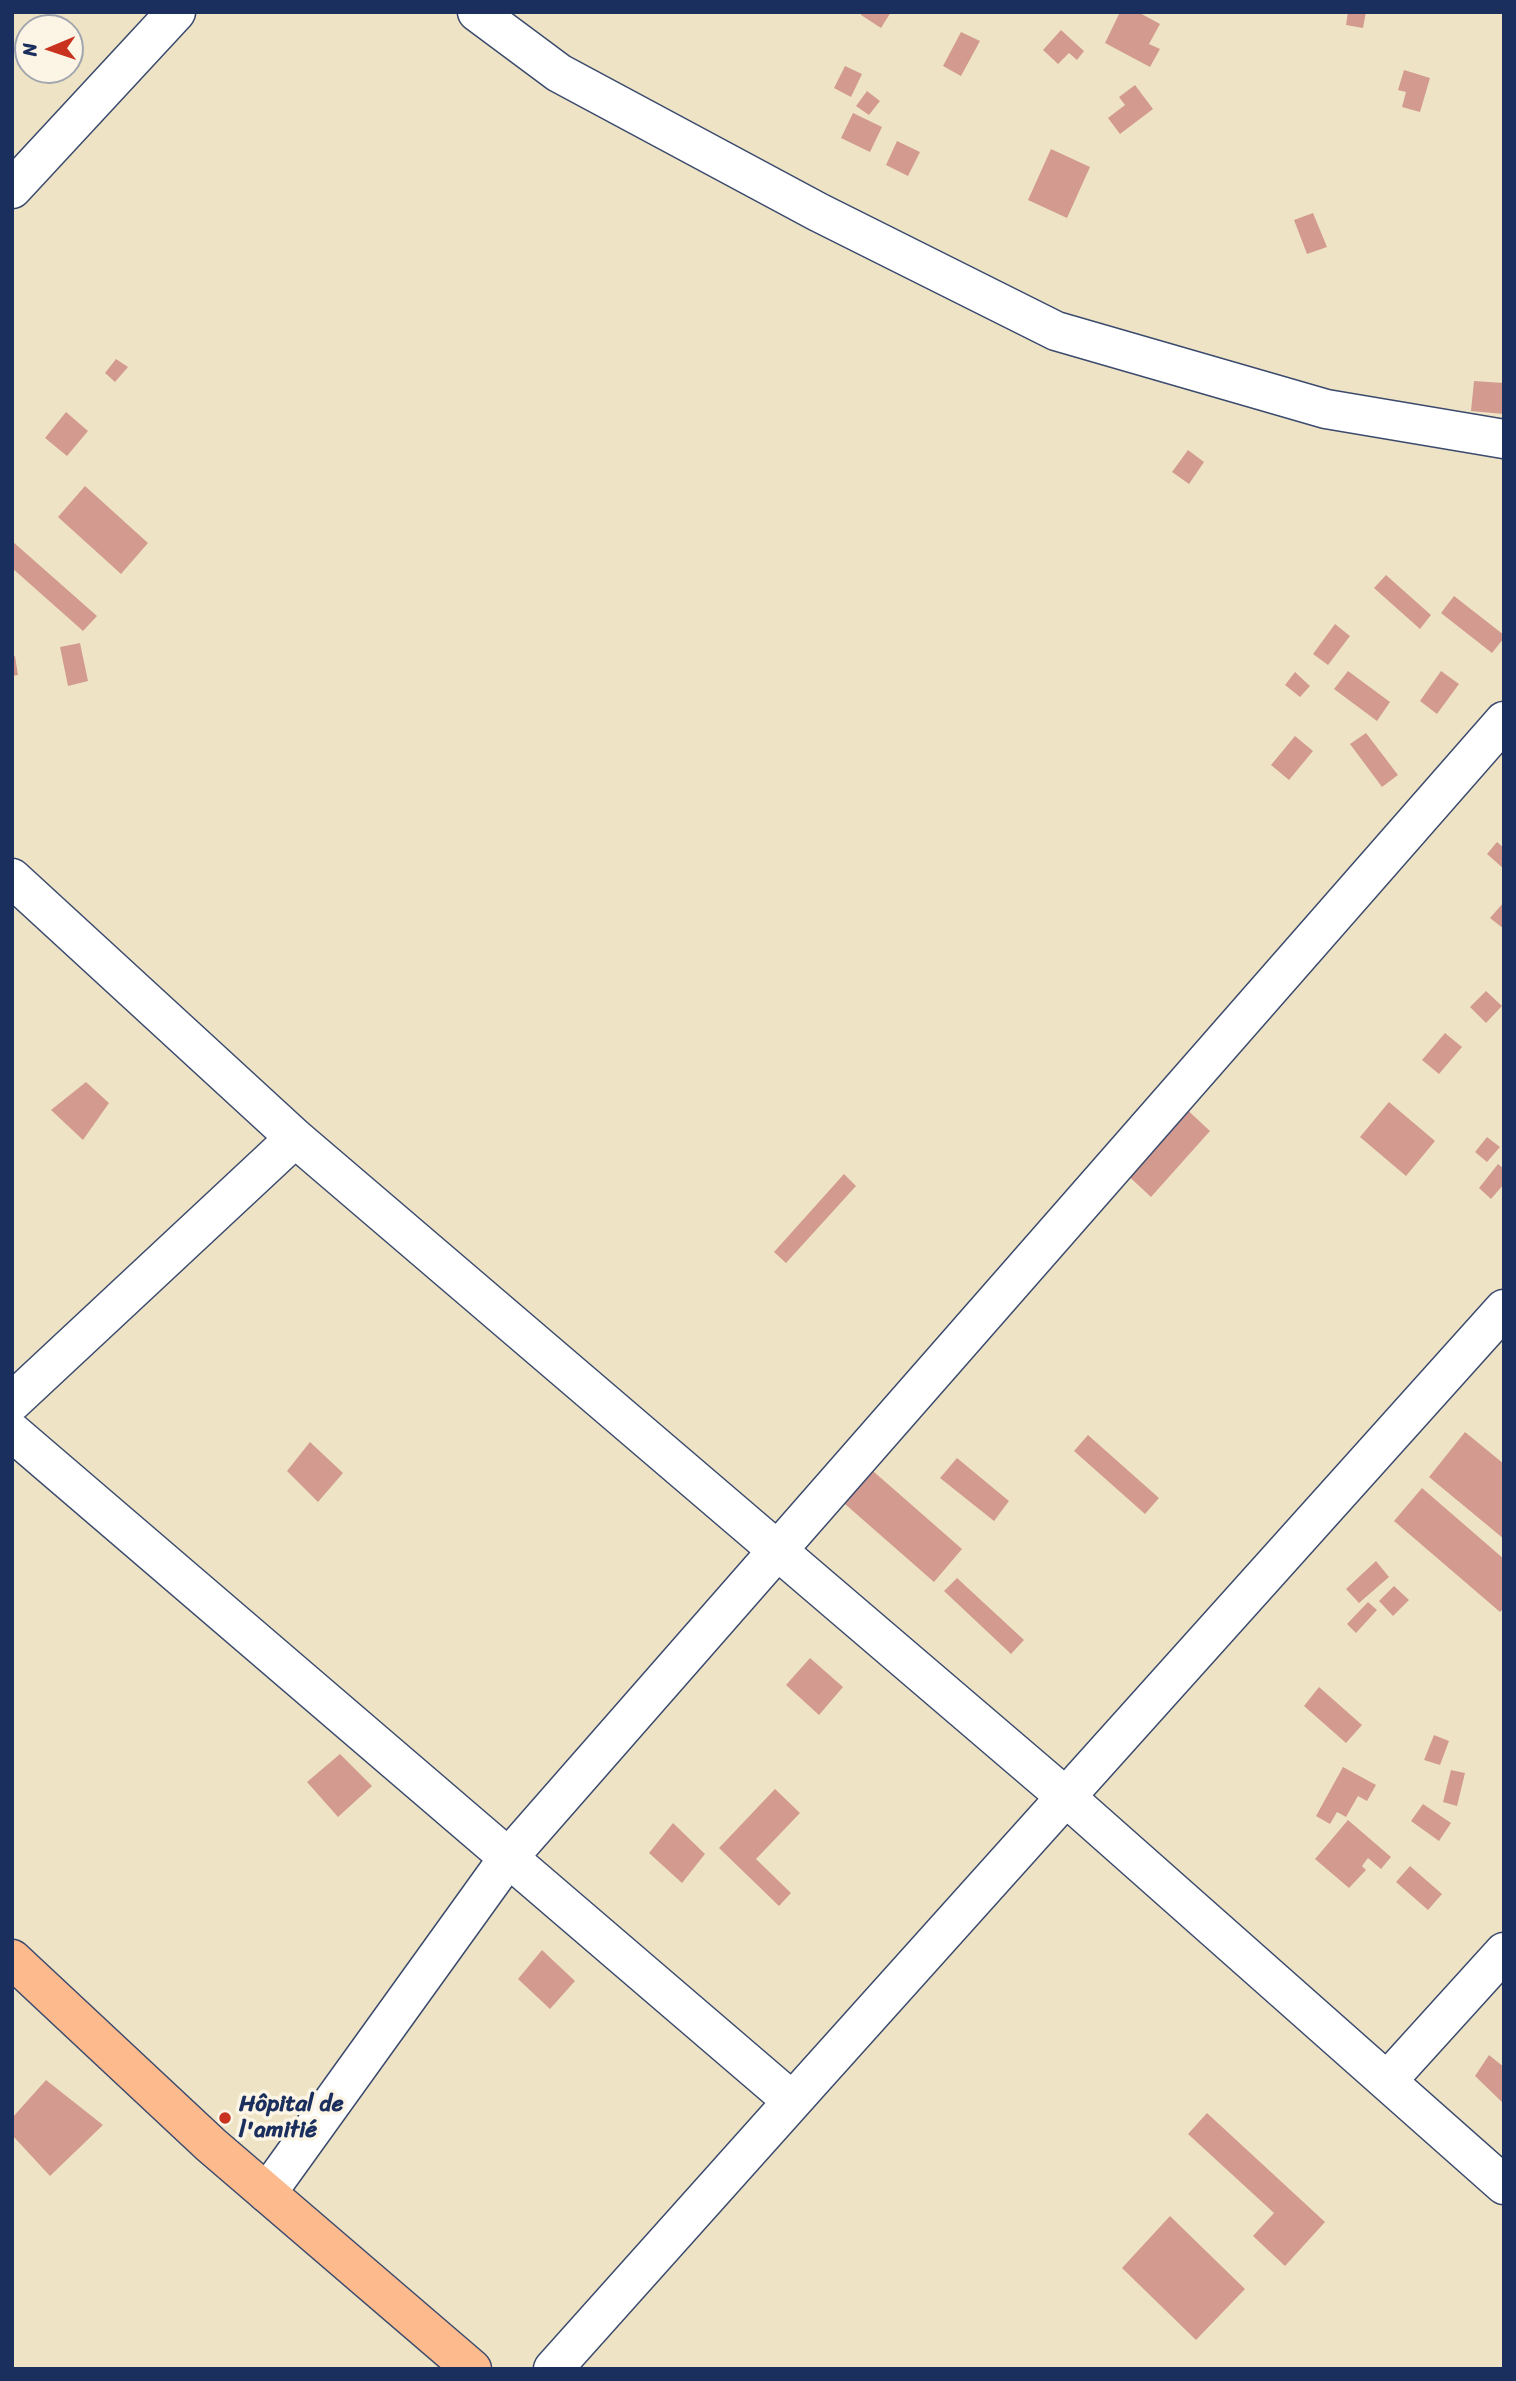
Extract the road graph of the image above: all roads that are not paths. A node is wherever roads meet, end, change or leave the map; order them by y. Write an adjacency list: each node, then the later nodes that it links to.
1 (176, 12): 3 (street)
2 (477, 12): 4 (street)
3 (12, 189)
4 (1504, 439)
5 (1504, 721): 11 (street)
6 (12, 878): 7 (street)
7 (295, 1138): 9 (street); 11 (street)
8 (1504, 1310): 12 (street)
9 (12, 1402)
10 (12, 1432): 13 (street)
11 (778, 1550): 12 (street); 13 (street)
12 (1067, 1798): 16 (street); 17 (street)
13 (508, 1858): 17 (street); 19 (street)
14 (1504, 1952): 16 (street)
15 (12, 1959): 19 (main road)
16 (1387, 2081): 18 (street)
17 (791, 2100): 21 (street)
18 (1504, 2185)
19 (267, 2193): 20 (main road)
20 (472, 2369)
21 (553, 2369)

